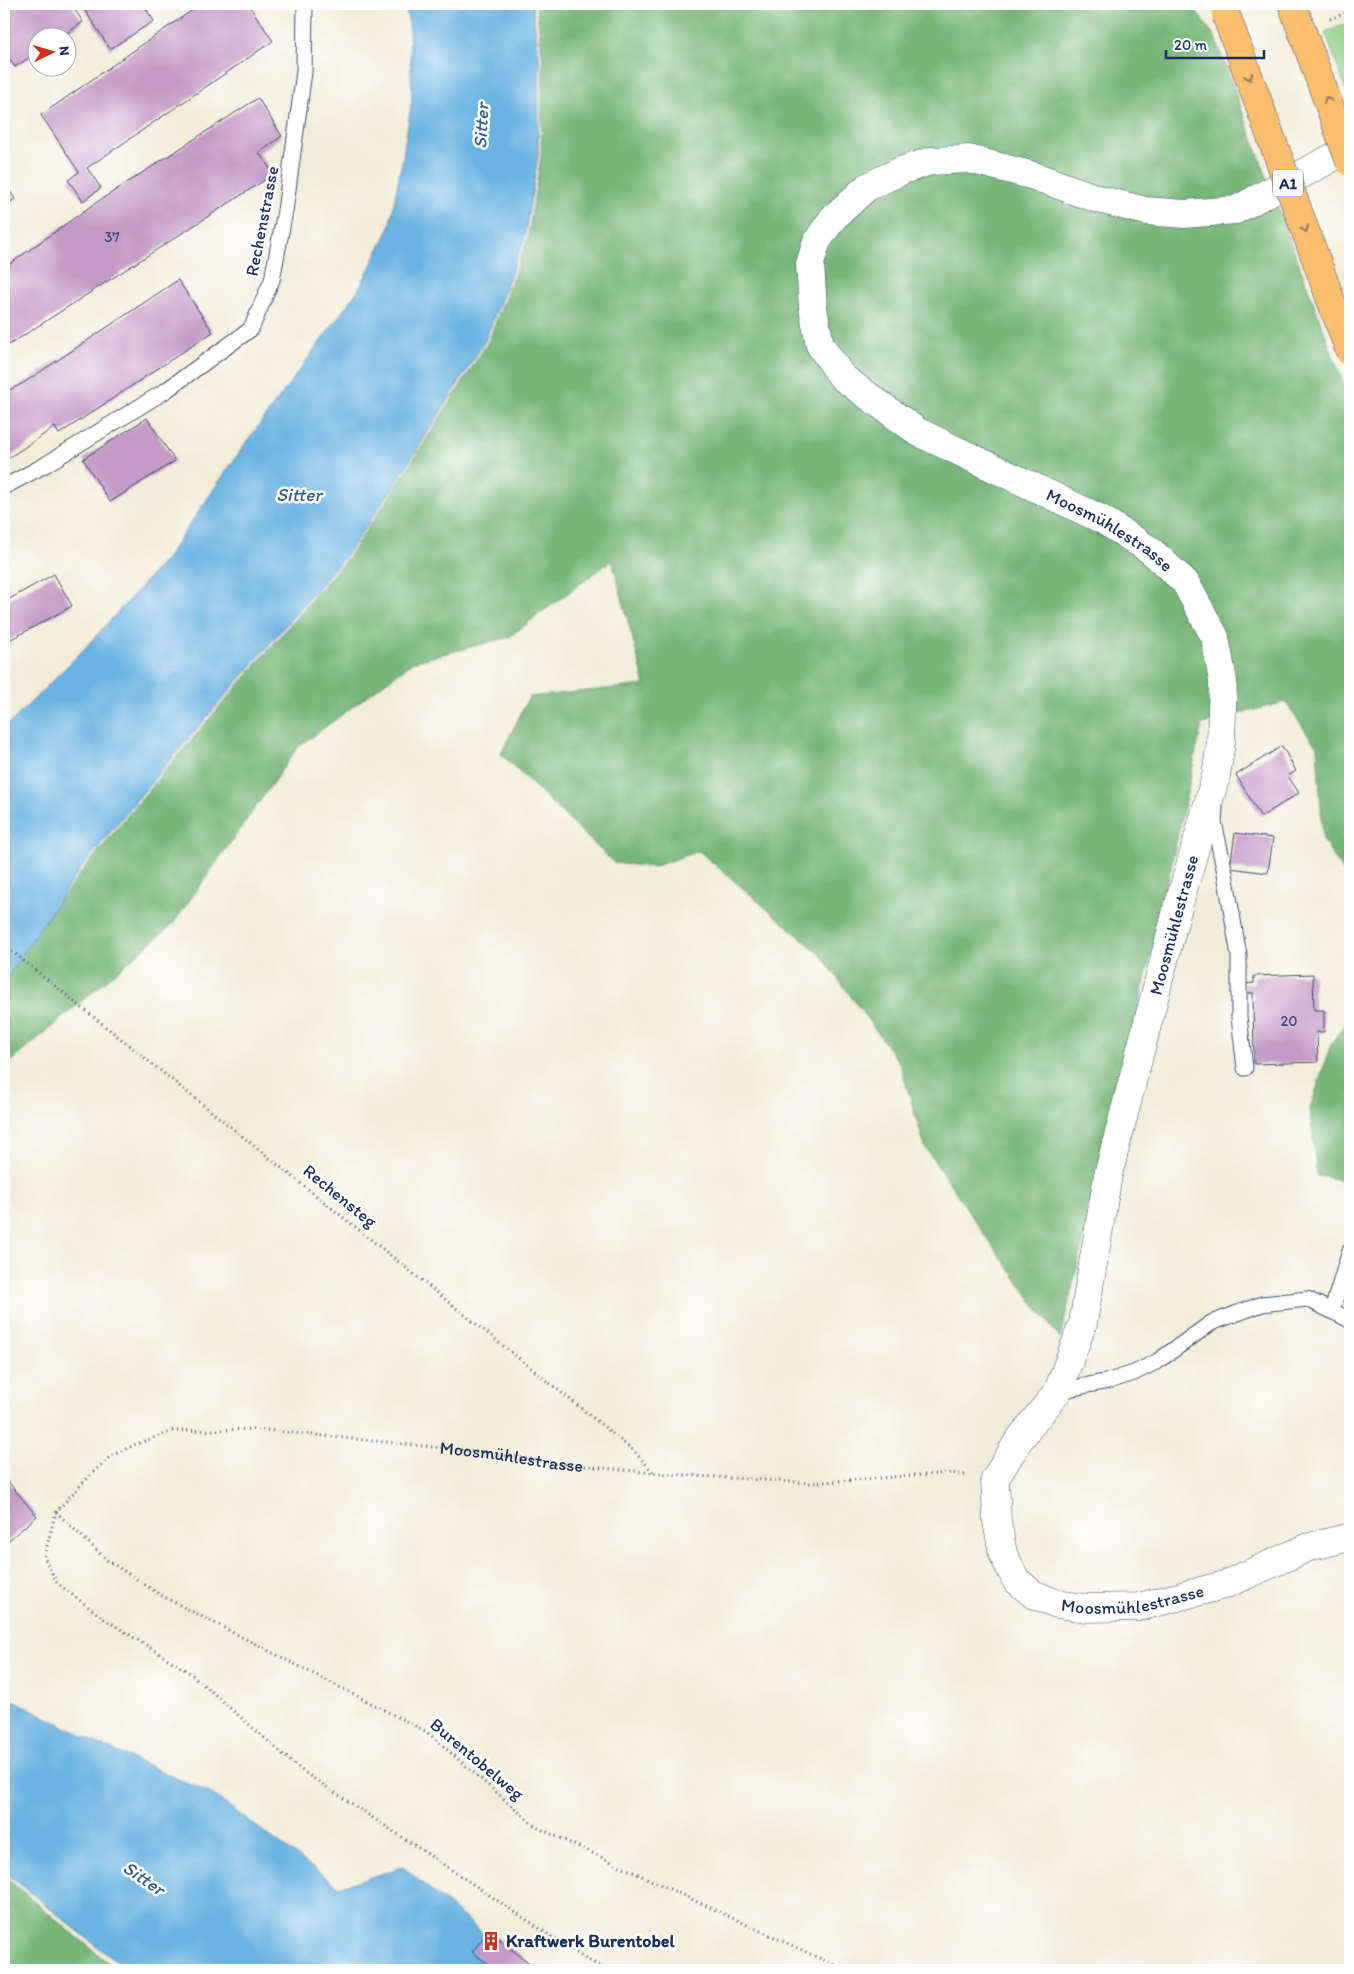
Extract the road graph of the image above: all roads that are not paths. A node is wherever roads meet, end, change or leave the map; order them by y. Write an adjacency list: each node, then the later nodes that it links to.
1 (306, 4): 7 (lane, Rechenstrasse)
2 (1292, 4): 5 (highway, one-way to 2, bridge)
3 (1226, 15): 6 (highway, A1, one-way to 6, bridge)
4 (1350, 148): 8 (street, Moosmühlestrasse)
5 (1350, 162)
6 (1350, 352)
7 (4, 487)
8 (1216, 776): 9 (lane); 13 (street, Moosmühlestrasse)
9 (1244, 1068)
10 (1350, 1251): 11 (lane)
11 (1332, 1310): 12 (lane); 13 (lane)
12 (1350, 1320)
13 (1058, 1391): 14 (street, Moosmühlestrasse)
14 (1350, 1536)

